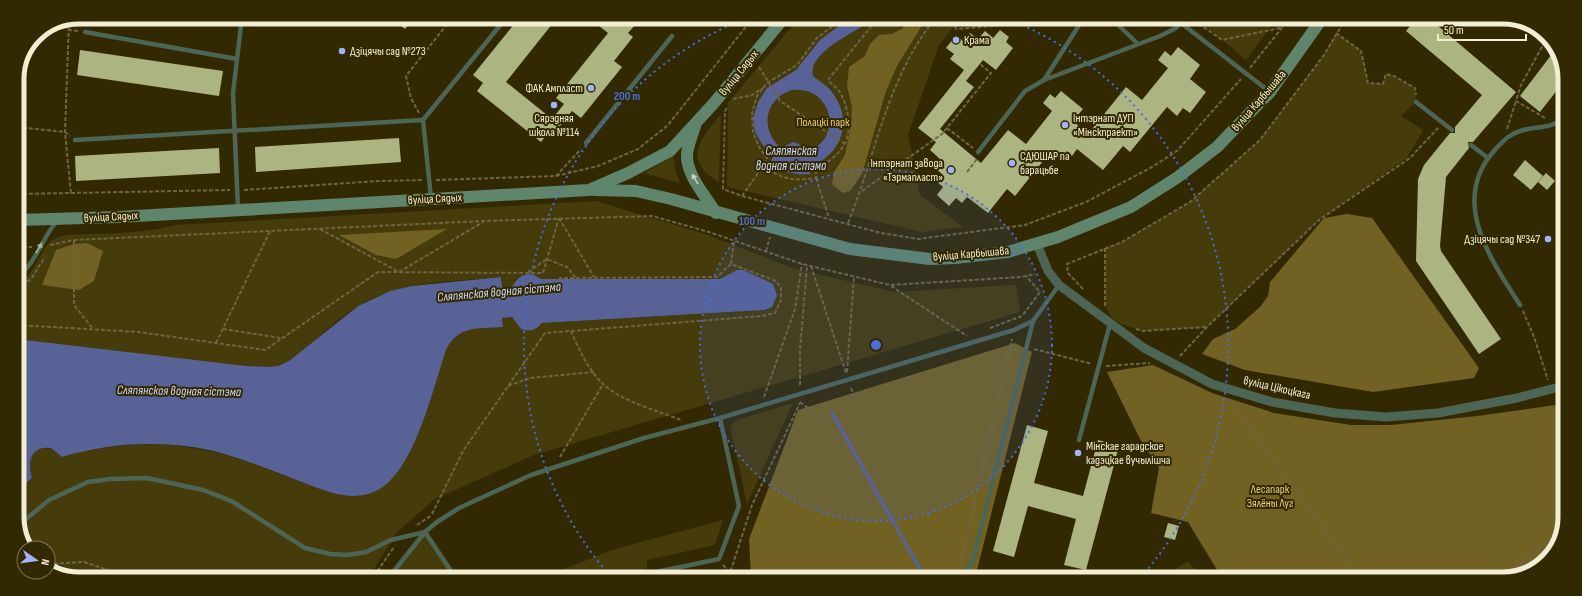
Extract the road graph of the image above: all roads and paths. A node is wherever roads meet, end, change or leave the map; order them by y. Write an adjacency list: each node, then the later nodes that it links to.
1 (241, 24): 25 (lane)
2 (447, 24): 34 (path)
3 (501, 24): 34 (lane)
4 (748, 24): 52 (path)
5 (779, 24): 37 (main road, вуліца Сядых)
6 (835, 24): 29 (path)
7 (873, 24): 46 (path)
8 (931, 24): 57 (path)
9 (951, 24): 18 (path)
10 (1080, 24): 28 (lane)
11 (1117, 24): 24 (lane)
12 (1180, 24): 24 (lane)
13 (1182, 24): 27 (lane)
14 (1200, 24): 19 (path)
15 (1284, 24): 19 (path)
16 (1319, 24): 31 (main road, вуліца Карбышава)
17 (69, 25): 42 (path)
18 (1005, 25)
19 (1281, 28): 27 (path)
20 (85, 32): 25 (lane)
21 (1336, 34): 33 (path)
22 (672, 36): 45 (lane)
23 (1545, 43): 32 (path)
24 (1138, 44): 28 (lane)
25 (237, 59): 41 (lane)
26 (980, 64): 39 (path)
27 (1246, 73): 31 (lane); 69 (path)
28 (1044, 80): 48 (lane)
29 (767, 83): 30 (path); 46 (path)
30 (763, 88): 50 (path); 60 (path)
31 (1270, 92): 75 (main road, вуліца Карбышава)
32 (1516, 101): 36 (path); 44 (path)
33 (1416, 102): 35 (lane)
34 (423, 120): 41 (lane); 54 (lane)
35 (1443, 123): 40 (lane); 97 (path)
36 (1557, 124): 44 (lane)
37 (695, 125): 56 (main road, вуліца Сядых); 63 (main road, one-way to 37)
38 (24, 128): 42 (path)
39 (947, 128): 48 (path); 57 (path)
40 (1452, 130)
41 (234, 131): 43 (lane); 55 (lane)
42 (65, 132): 59 (path)
43 (76, 140)
44 (1503, 141): 49 (lane)
45 (586, 144): 52 (path)
46 (845, 144): 53 (path)
47 (1471, 145): 49 (lane)
48 (978, 152): 51 (path)
49 (1488, 158): 92 (lane)
50 (763, 166): 53 (path); 60 (path)
51 (967, 172)
52 (556, 176): 54 (path)
53 (816, 178): 65 (path)
54 (429, 180): 55 (path); 61 (lane)
55 (238, 190): 59 (path); 62 (lane)
56 (589, 190): 61 (main road, вуліца Сядых); 63 (main road, вуліца Карбышава)
57 (861, 192): 69 (path)
58 (24, 194): 59 (path)
59 (71, 194)
60 (742, 196): 65 (path)
61 (431, 199): 62 (main road, вуліца Сядых)
62 (238, 210): 66 (main road, вуліца Сядых)
63 (716, 213): 75 (main road, вуліца Карбышава)
64 (559, 218): 68 (path); 73 (path); 77 (path); 87 (path)
65 (829, 218): 69 (path)
66 (59, 219): 67 (main road, вуліца Сядых); 82 (lane, one-way to 66)
67 (24, 220)
68 (484, 221): 70 (path); 83 (path)
69 (848, 223)
70 (318, 228): 71 (path); 83 (path)
71 (271, 230): 72 (path); 99 (path)
72 (74, 240): 74 (path); 98 (path)
73 (734, 241): 78 (path); 79 (path)
74 (54, 244)
75 (1037, 244): 91 (street, вуліца Цікоцкага)
76 (1105, 248): 93 (path)
77 (547, 259): 84 (path); 84 (path); 89 (path)
78 (731, 264): 87 (path); 102 (path)
79 (802, 264): 80 (path); 118 (path)
80 (807, 265): 81 (path); 114 (path)
81 (811, 266): 86 (path); 86 (path)
82 (24, 270)
83 (399, 272): 84 (path); 104 (path)
84 (527, 272)
85 (1035, 274): 90 (path)
86 (854, 276): 90 (path)
87 (594, 277): 89 (path)
88 (559, 278): 89 (path)
89 (576, 278)
90 (890, 285): 103 (path)
91 (1059, 285): 94 (lane); 95 (street, вуліца Цікоцкага)
92 (1520, 304): 111 (path)
93 (1107, 310)
94 (1034, 321): 101 (lane); 106 (lane)
95 (1110, 324): 109 (lane); 116 (street, вуліца Цікоцкага)
96 (24, 325): 98 (path)
97 (1207, 327): 100 (path); 107 (path)
98 (93, 329): 105 (path)
99 (223, 329): 104 (path); 105 (path)
100 (1136, 329)
101 (1014, 330): 121 (lane); 130 (path)
102 (572, 331): 110 (path); 113 (path)
103 (967, 336)
104 (281, 338): 105 (path)
105 (216, 343)
106 (1027, 347): 109 (path); 136 (lane)
107 (1176, 360)
108 (1153, 362): 109 (path)
109 (1099, 366): 123 (lane)
110 (594, 372): 112 (path); 113 (path)
111 (1544, 372)
112 (603, 384): 122 (path); 124 (path)
113 (508, 386): 125 (path)
114 (800, 386)
115 (850, 386): 119 (path)
116 (1558, 387)
117 (1225, 394): 137 (path)
118 (763, 398)
119 (856, 400)
120 (813, 412): 135 (path)
121 (720, 418): 127 (lane); 134 (lane)
122 (685, 421)
123 (1079, 440)
124 (559, 458)
125 (432, 514)
126 (24, 520): 127 (lane)
127 (425, 532): 132 (lane); 133 (lane)
128 (1555, 535): 138 (path)
129 (56, 564): 131 (path)
130 (959, 570)
131 (114, 572)
132 (393, 572)
133 (452, 572)
134 (656, 572)
135 (730, 572)
136 (964, 572)
137 (1356, 572)
138 (1510, 572)

